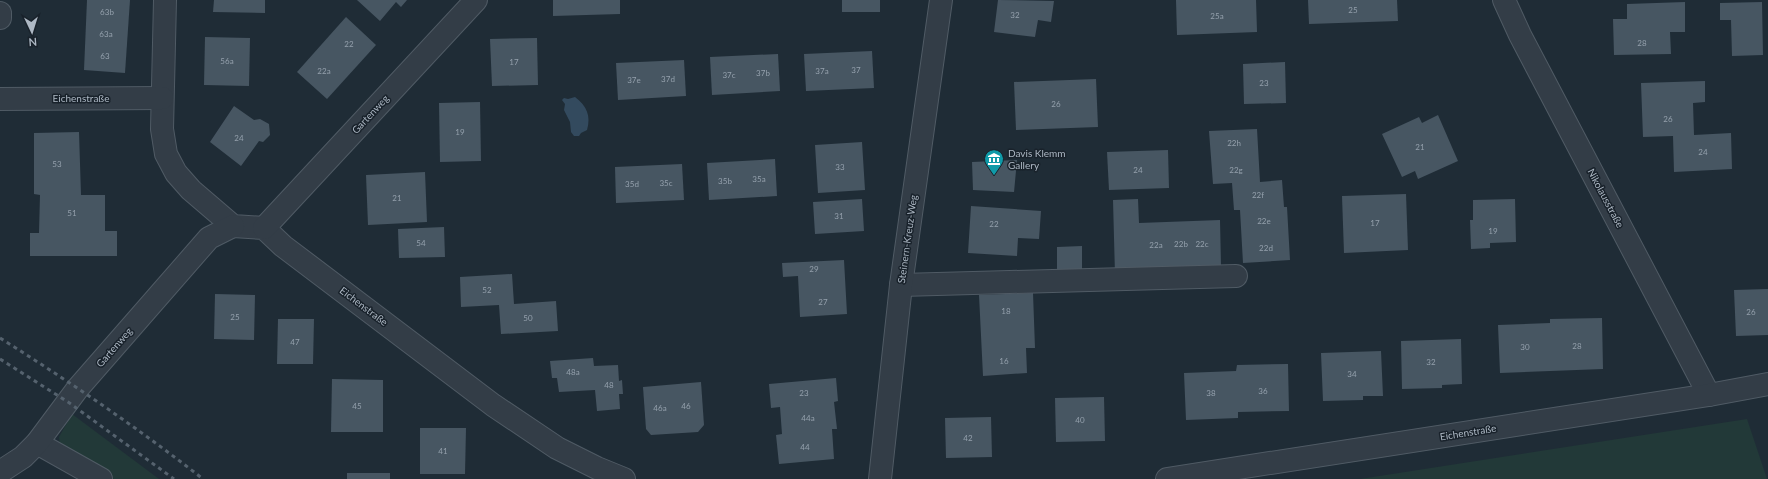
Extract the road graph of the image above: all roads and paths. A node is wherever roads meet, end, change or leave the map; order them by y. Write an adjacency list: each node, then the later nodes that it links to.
1 (165, 0): 7 (street)
2 (476, 0): 10 (street, Gartenweg)
3 (940, 0): 12 (street, Steinern-Kreuz-Weg)
4 (1504, 0): 14 (street, Nikolausstraße)
5 (0, 13): 6 (street)
6 (0, 18)
7 (162, 98): 8 (street, Eichenstraße); 9 (street)
8 (0, 99)
9 (233, 226): 10 (street); 15 (street, Gartenweg)
10 (264, 228): 18 (street, Eichenstraße)
11 (1236, 276): 12 (street)
12 (900, 285): 19 (street, Steinern-Kreuz-Weg)
13 (1768, 384): 14 (street, Eichenstraße)
14 (1709, 395): 20 (street, Eichenstraße)
15 (37, 443): 16 (street, Gartenweg); 17 (street)
16 (0, 472)
17 (101, 479)
18 (624, 479)
19 (880, 479)
20 (1167, 479)

